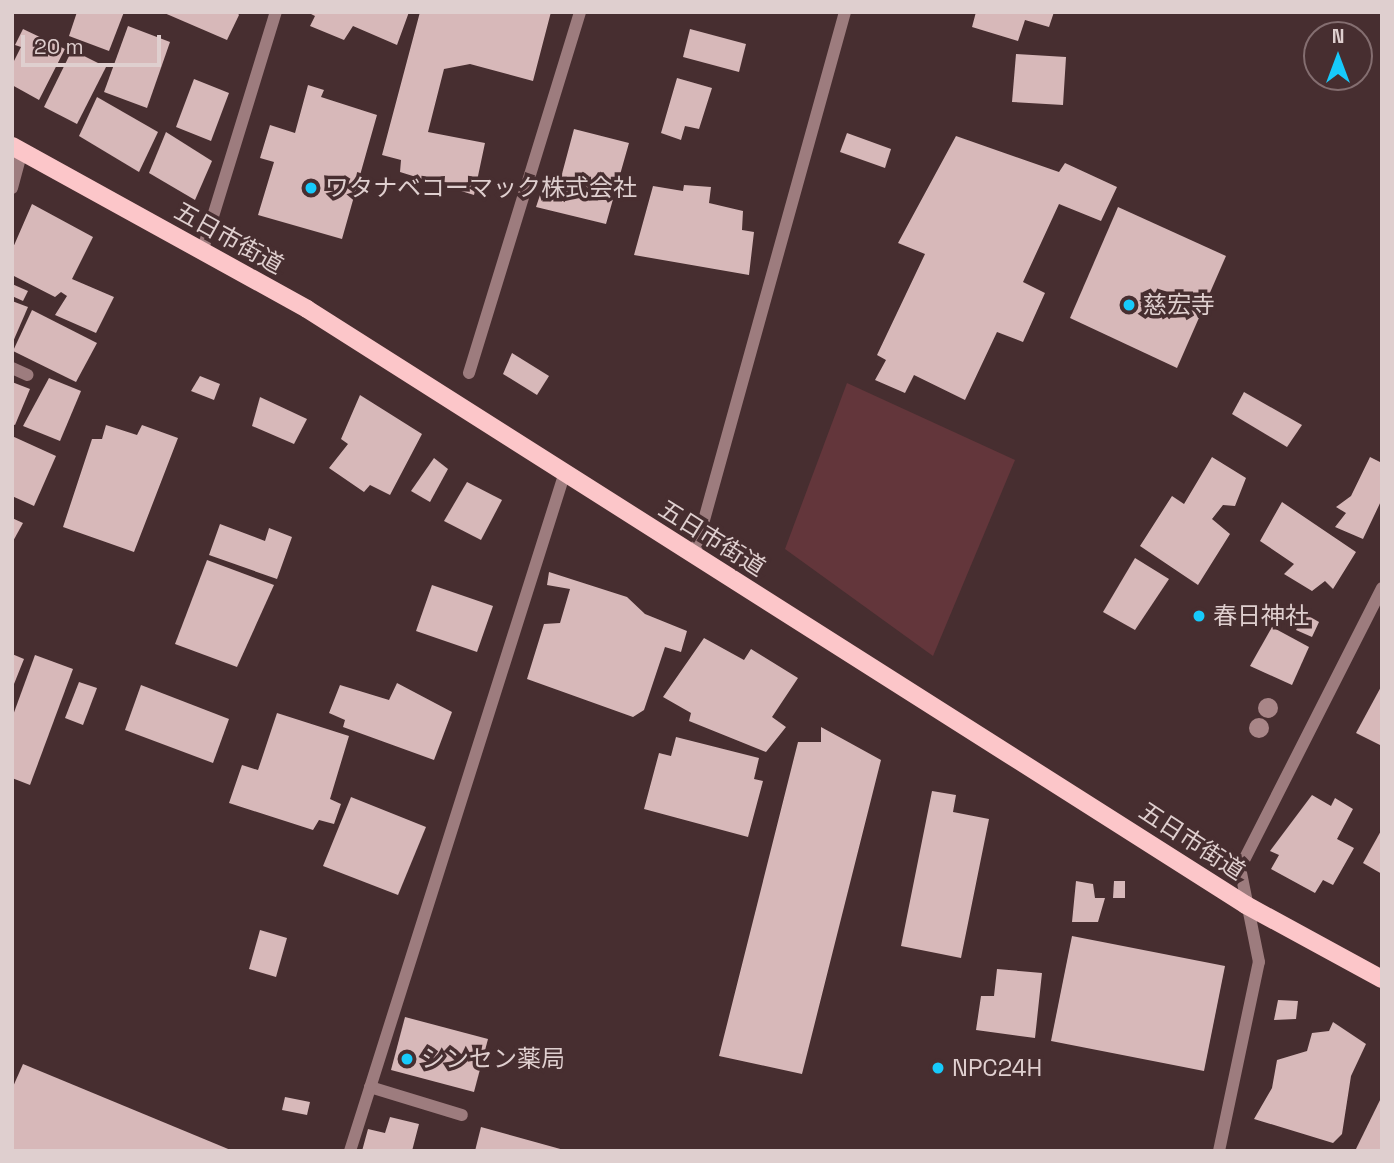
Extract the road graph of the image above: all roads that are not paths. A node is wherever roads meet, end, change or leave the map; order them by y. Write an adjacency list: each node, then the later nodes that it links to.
1 (276, 12): 6 (street)
2 (580, 12): 8 (street)
3 (845, 12): 11 (street)
4 (17, 148): 5 (street); 6 (main road, 五日市街道)
5 (12, 188)
6 (202, 252): 10 (main road, 五日市街道)
7 (12, 368): 9 (street)
8 (468, 373)
9 (28, 375)
10 (565, 472): 11 (main road, 五日市街道); 15 (street)
11 (694, 556): 13 (main road, 五日市街道)
12 (1382, 588): 13 (street)
13 (1246, 905): 14 (main road, 五日市街道); 18 (street)
14 (1382, 979)
15 (370, 1087): 16 (street); 17 (street)
16 (461, 1115)
17 (350, 1151)
18 (1219, 1151)

